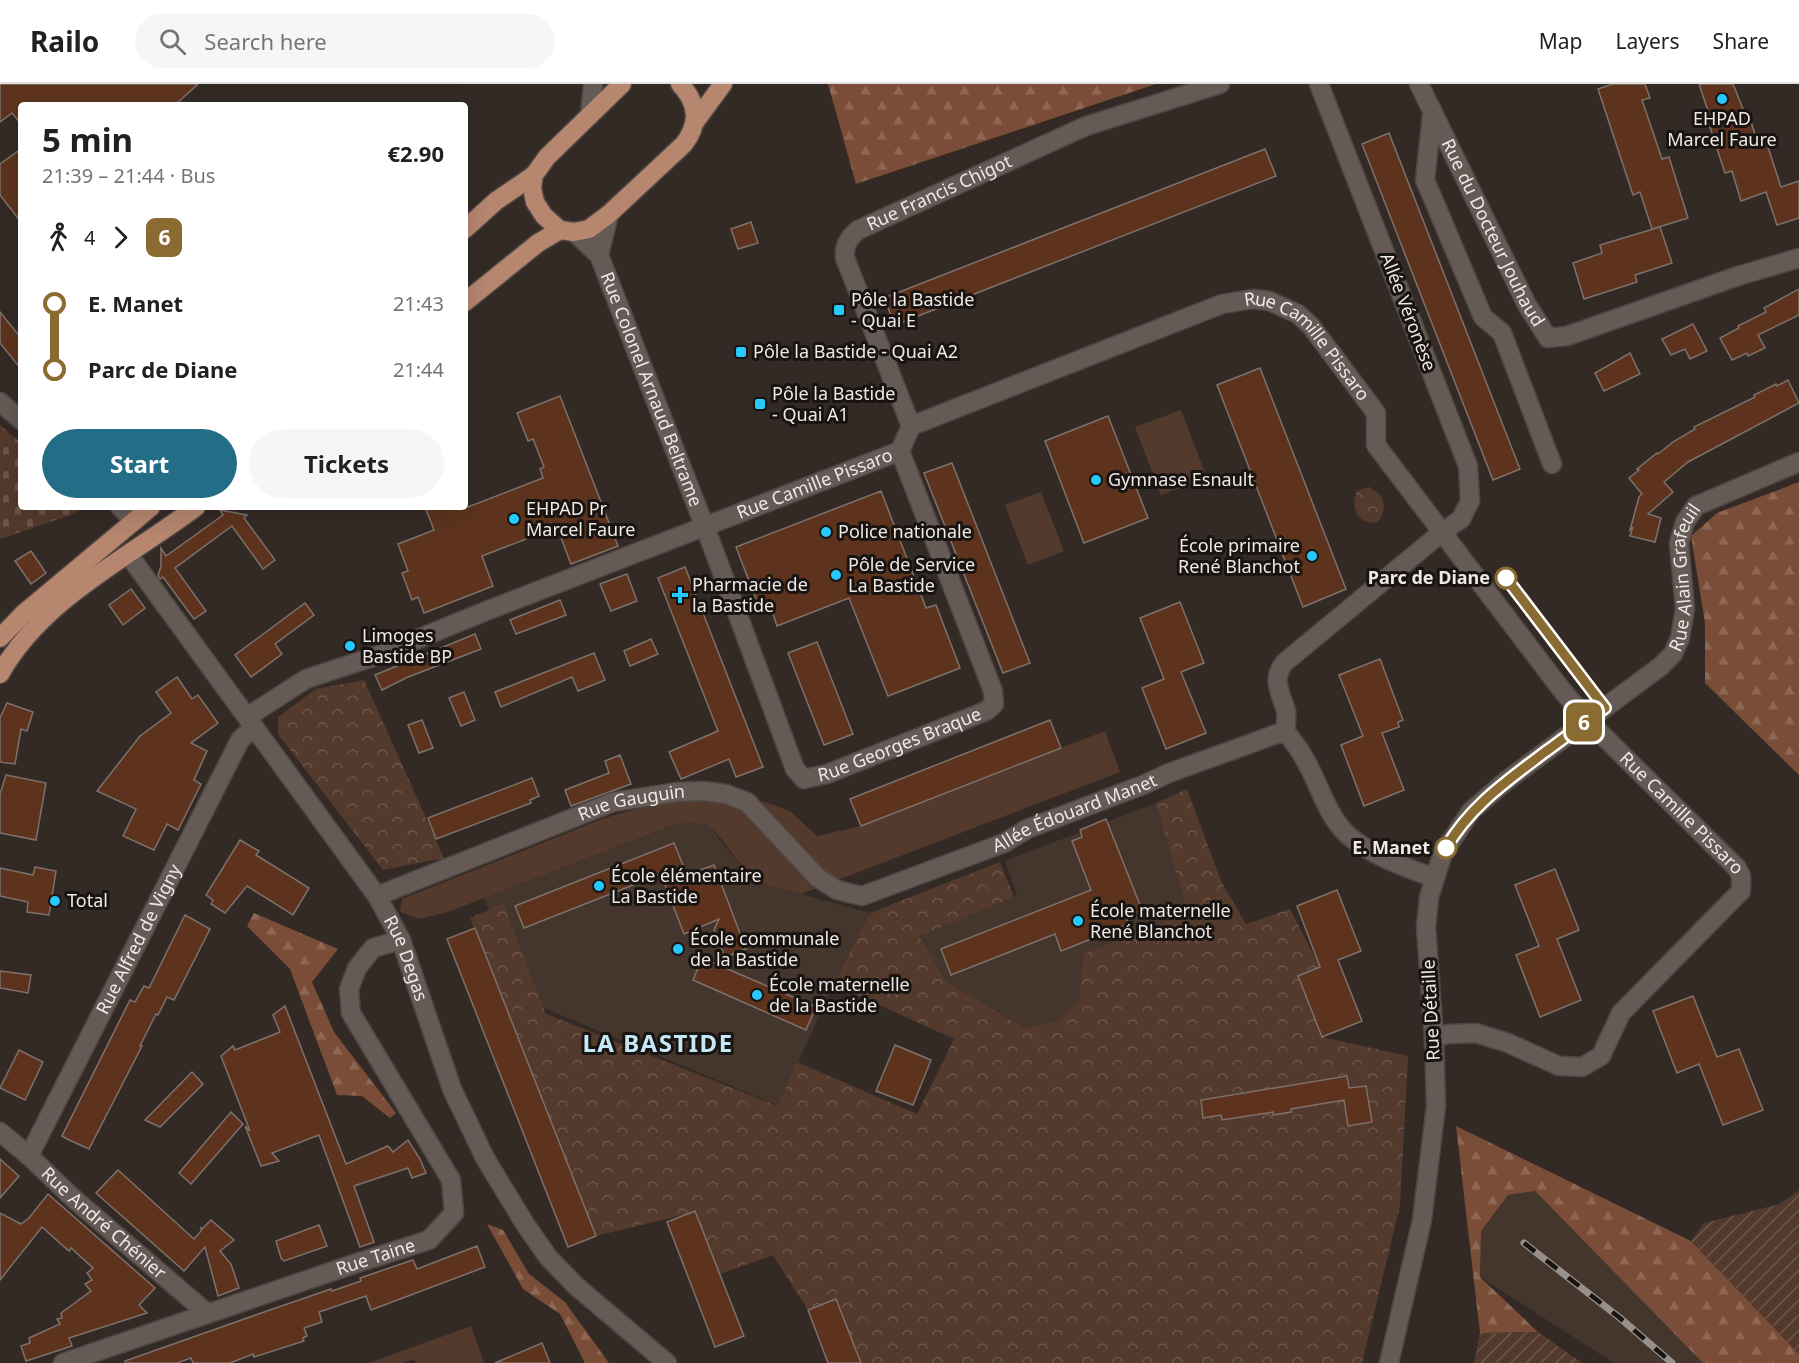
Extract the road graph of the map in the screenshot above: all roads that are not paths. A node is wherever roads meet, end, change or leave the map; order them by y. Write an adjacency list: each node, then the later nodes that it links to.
1 (593, 84): 9 (street)
2 (622, 84): 9 (main road)
3 (680, 84): 10 (main road)
4 (723, 84): 10 (main road)
5 (1220, 84): 20 (street, Rue Francis Chigot)
6 (1319, 84): 29 (street, Allée Véronèse)
7 (1419, 84): 8 (street, Rue du Docteur Jouhaud)
8 (1432, 115): 16 (street, Rue du Docteur Jouhaud); 23 (street)
9 (590, 116): 11 (main road)
10 (695, 122): 12 (main road)
11 (534, 175): 13 (main road); 14 (main road)
12 (609, 214): 14 (main road); 15 (street, Rue Colonel Arnaud Beltrame)
13 (468, 226)
14 (567, 231): 15 (street, Rue Colonel Arnaud Beltrame); 17 (main road)
15 (599, 255): 28 (street, Rue Colonel Arnaud Beltrame)
16 (1799, 258)
17 (468, 300)
18 (0, 402): 19 (street)
19 (18, 417)
20 (911, 426): 21 (street, Rue Camille Pissaro); 29 (street, Rue Camille Pissaro)
21 (900, 451): 28 (street, Rue Camille Pissaro); 28 (street, Rue Georges Braque)
22 (1799, 462): 33 (street, Rue Alain Grafeuil)
23 (1552, 464)
24 (123, 510): 27 (street)
25 (148, 510): 27 (main road)
26 (192, 510): 30 (main road)
27 (135, 521): 31 (main road)
28 (703, 526): 34 (street, Rue Camille Pissaro)
29 (1441, 533): 33 (street, Rue Camille Pissaro); 35 (street)
30 (135, 549): 32 (main road); 34 (street, Rue Degas)
31 (0, 638)
32 (0, 674)
33 (1587, 720): 36 (street, Rue Détaille); 40 (street, Rue Camille Pissaro)
34 (251, 722): 37 (street, Rue Degas); 42 (street, Rue Alfred de Vigny)
35 (1286, 731): 36 (street); 38 (street, Allée Édouard Manet)
36 (1435, 878): 40 (street, Rue Détaille)
37 (377, 896): 38 (street, Rue Gauguin); 39 (street, Rue Degas)
38 (862, 896)
39 (401, 940): 43 (street, Rue Taine); 45 (street, Rue Degas)
40 (1434, 1038): 46 (street, Rue Détaille)
41 (0, 1132): 42 (street, Rue André Chénier)
42 (29, 1156): 43 (street, Rue André Chénier)
43 (208, 1314): 44 (street, Rue Taine)
44 (63, 1363)
45 (667, 1363)
46 (1389, 1363)

